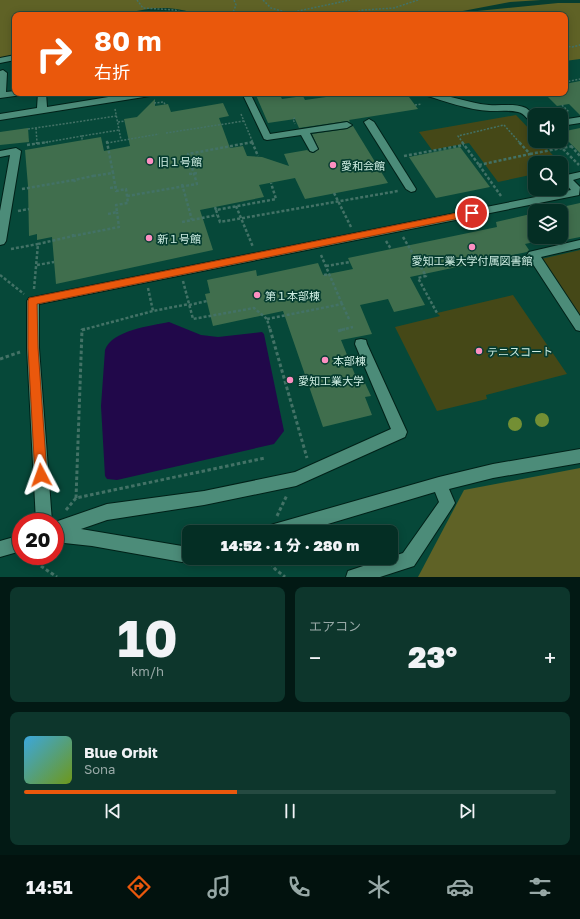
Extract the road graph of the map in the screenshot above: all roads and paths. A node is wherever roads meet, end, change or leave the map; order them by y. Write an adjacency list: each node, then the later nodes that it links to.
1 (137, 0): 6 (path)
2 (234, 0): 7 (path)
3 (263, 0): 8 (path)
4 (350, 0): 9 (path)
5 (418, 0): 10 (path)
6 (181, 12)
7 (233, 12)
8 (285, 12)
9 (294, 12)
10 (354, 12)
11 (580, 45): 12 (path)
12 (568, 46)
13 (12, 58): 14 (lane)
14 (0, 61)
15 (3, 73): 19 (lane)
16 (580, 79): 17 (path)
17 (568, 81)
18 (12, 94): 19 (lane)
19 (1, 95)
20 (42, 96): 28 (lane)
21 (130, 96): 25 (lane)
22 (148, 96): 26 (lane)
23 (247, 96): 44 (lane)
24 (436, 96): 29 (lane)
25 (113, 99): 28 (lane); 30 (path)
26 (148, 104)
27 (239, 109): 35 (path)
28 (42, 110): 31 (lane)
29 (528, 115)
30 (117, 116): 36 (path); 40 (path)
31 (0, 117)
32 (580, 120): 38 (lane)
33 (43, 121): 40 (path)
34 (125, 121): 36 (path)
35 (244, 121): 45 (path); 50 (path)
36 (118, 122): 43 (path)
37 (369, 122): 61 (lane)
38 (568, 122)
39 (347, 125): 44 (lane)
40 (43, 127): 41 (path)
41 (36, 128): 42 (path); 51 (path)
42 (28, 129)
43 (120, 130): 47 (path); 49 (path)
44 (304, 132): 55 (lane)
45 (166, 133)
46 (159, 134): 49 (path)
47 (82, 136): 48 (path); 51 (path)
48 (82, 140)
49 (121, 140): 64 (path)
50 (253, 142): 59 (path); 65 (path)
51 (37, 144): 53 (path)
52 (464, 145): 58 (path); 61 (path); 62 (path)
53 (23, 146)
54 (568, 147): 60 (path)
55 (313, 148)
56 (562, 148): 58 (path); 63 (path)
57 (0, 154): 74 (lane)
58 (530, 154): 62 (path)
59 (258, 156)
60 (580, 156)
61 (392, 158): 73 (lane)
62 (478, 165): 83 (path)
63 (580, 167)
64 (113, 173): 71 (path); 74 (path)
65 (194, 173): 66 (path); 67 (path); 70 (path)
66 (198, 173)
67 (189, 174)
68 (580, 175): 83 (lane)
69 (270, 183): 79 (path)
70 (182, 185): 76 (path); 90 (path)
71 (116, 187): 72 (path); 76 (path)
72 (110, 188)
73 (411, 189): 80 (path)
74 (9, 191): 94 (lane)
75 (334, 193): 80 (path)
76 (127, 196): 86 (path)
77 (262, 198): 79 (path)
78 (246, 201): 81 (path)
79 (264, 201): 81 (path)
80 (339, 202): 89 (path); 93 (path)
81 (247, 204): 82 (path)
82 (236, 206): 85 (path); 89 (path)
83 (509, 206): 92 (lane)
84 (215, 207): 85 (path)
85 (216, 210): 88 (path)
86 (117, 212): 87 (path); 95 (path)
87 (108, 214)
88 (218, 215): 89 (path); 90 (path)
89 (241, 219): 99 (path)
90 (192, 220): 91 (path)
91 (182, 222)
92 (398, 228): 93 (lane); 114 (path)
93 (356, 236): 96 (lane)
94 (0, 241)
95 (38, 244): 98 (path); 102 (path)
96 (316, 244): 99 (lane); 103 (path)
97 (580, 244): 117 (lane)
98 (8, 249)
99 (256, 256): 104 (lane)
100 (54, 262): 102 (path)
101 (350, 262): 103 (path)
102 (37, 265): 109 (path)
103 (326, 266): 105 (path)
104 (181, 271): 108 (lane); 112 (path)
105 (329, 274): 107 (path); 111 (path)
106 (0, 275): 109 (path)
107 (324, 275)
108 (146, 278): 109 (lane); 113 (path)
109 (32, 301): 128 (lane)
110 (207, 301): 112 (path)
111 (342, 304): 115 (path); 116 (path)
112 (189, 305): 113 (path); 115 (path)
113 (153, 311): 124 (path)
114 (437, 312)
115 (267, 319): 125 (path)
116 (350, 321)
117 (580, 326)
118 (353, 327): 119 (path)
119 (338, 331)
120 (360, 344): 125 (lane)
121 (5, 357): 122 (path)
122 (0, 359)
123 (580, 456): 127 (lane)
124 (265, 458)
125 (310, 472): 126 (lane)
126 (296, 479): 129 (path); 130 (lane)
127 (439, 484): 129 (lane); 139 (lane)
128 (43, 513)
129 (274, 525)
130 (64, 527)
131 (64, 535): 134 (lane)
132 (12, 546): 133 (lane)
133 (0, 549)
134 (182, 554)
135 (39, 565): 137 (path)
136 (272, 565): 138 (path)
137 (57, 577)
138 (285, 577)
139 (354, 577)

